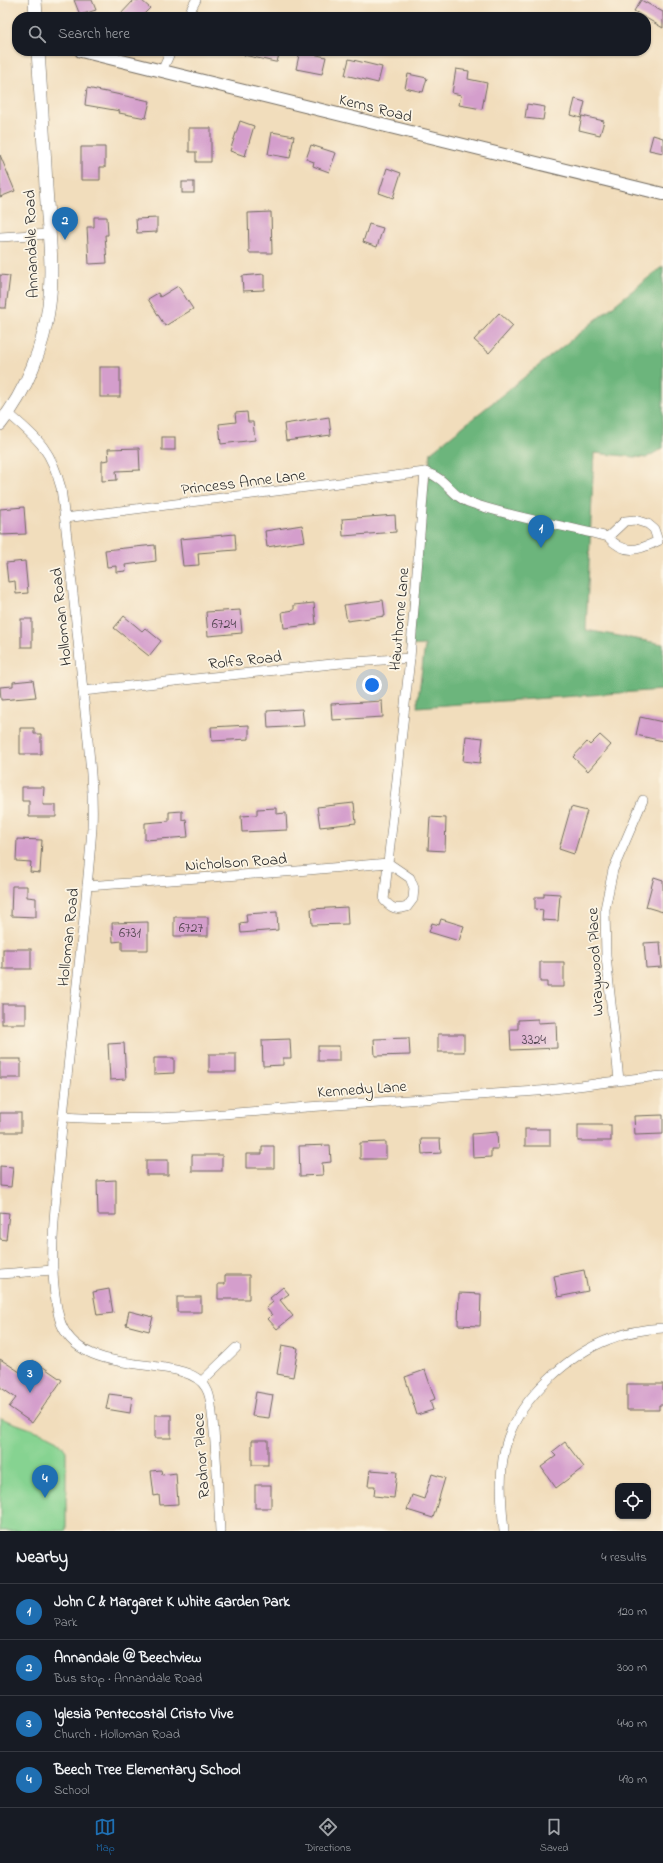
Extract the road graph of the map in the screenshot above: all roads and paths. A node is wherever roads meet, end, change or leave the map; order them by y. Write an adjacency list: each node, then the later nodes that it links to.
1 (35, 0): 3 (main road)
2 (196, 0): 4 (street)
3 (36, 12)
4 (189, 12)
5 (38, 56): 10 (main road, Annandale Road)
6 (101, 56): 8 (street, Kerns Road)
7 (169, 56): 8 (street)
8 (162, 71): 9 (street, Kerns Road)
9 (663, 194)
10 (49, 234): 11 (street); 12 (main road, Annandale Road)
11 (0, 237)
12 (9, 414): 13 (main road, Annandale Road); 15 (street, Holloman Road)
13 (0, 424)
14 (425, 472): 15 (street, Princess Anne Lane); 16 (street); 17 (street, Hawthorne Lane)
15 (65, 518): 18 (street, Holloman Road)
16 (608, 537): 16 (street)
17 (410, 658): 18 (street, Rolfs Road); 20 (street, Hawthorne Lane)
18 (83, 691): 21 (street, Holloman Road)
19 (643, 800): 23 (street, Wraywood Place)
20 (388, 863): 20 (street, Hawthorne Lane); 21 (street, Nicholson Road)
21 (87, 886): 24 (street, Holloman Road)
22 (663, 1076): 23 (street, Kennedy Lane)
23 (619, 1080): 24 (street, Kennedy Lane)
24 (63, 1117): 25 (street, Holloman Road)
25 (53, 1270): 26 (street); 29 (street, Holloman Road)
26 (0, 1274)
27 (663, 1328): 31 (street)
28 (236, 1348): 29 (street)
29 (202, 1381): 30 (street, Radnor Place)
30 (220, 1531)
31 (504, 1531)

